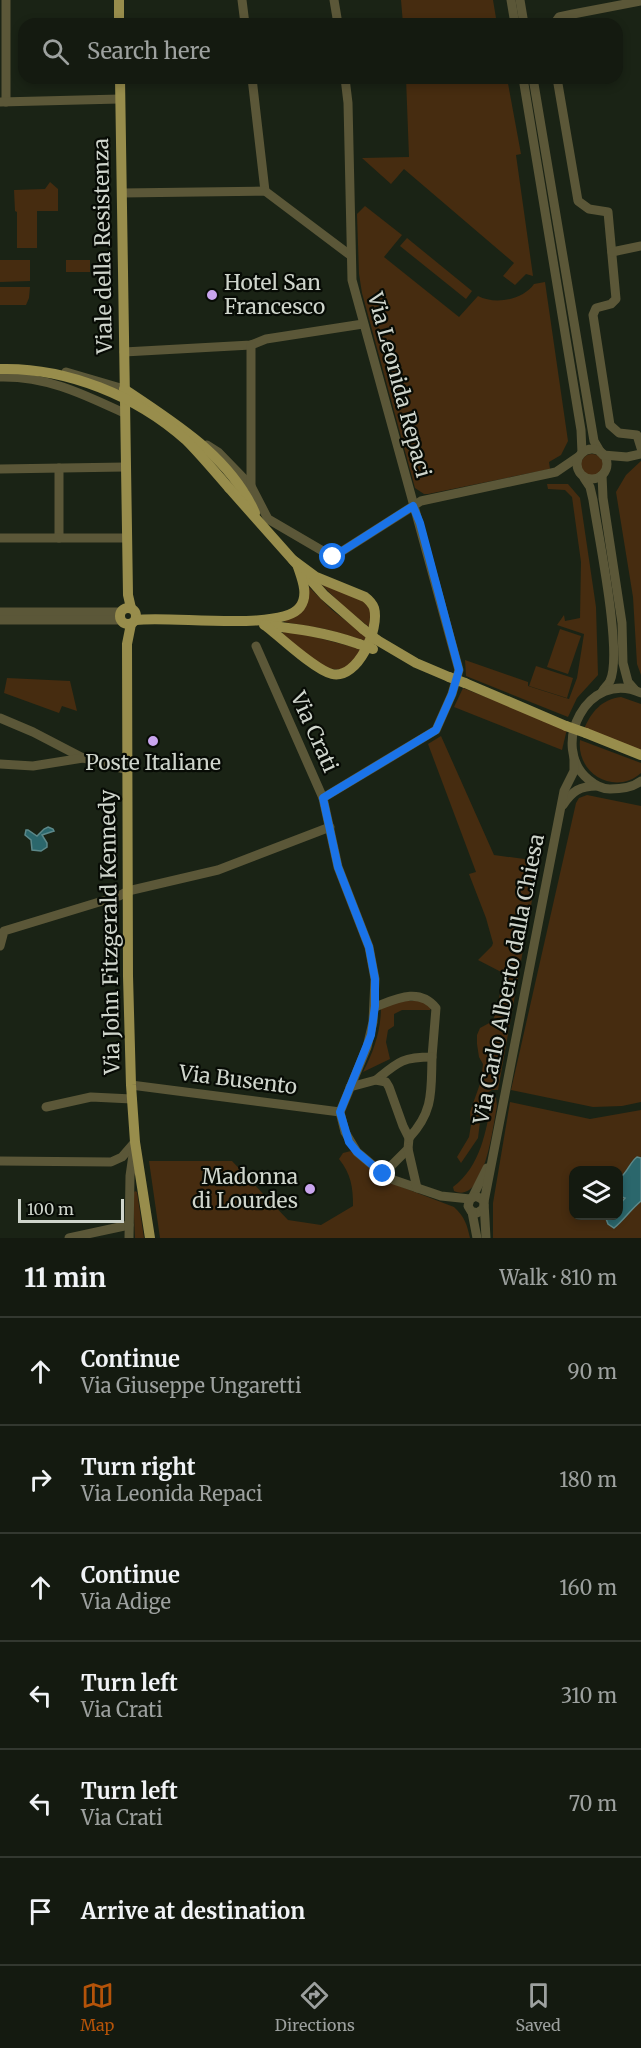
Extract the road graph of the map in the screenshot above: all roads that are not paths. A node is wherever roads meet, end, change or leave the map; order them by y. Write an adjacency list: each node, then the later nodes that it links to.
1 (6, 0): 21 (street)
2 (119, 0): 8 (main road)
3 (242, 0): 9 (street)
4 (334, 0): 10 (street)
5 (511, 0): 11 (street)
6 (520, 0): 12 (street)
7 (641, 1): 13 (street)
8 (119, 18)
9 (244, 18)
10 (337, 18)
11 (513, 18)
12 (523, 18)
13 (559, 18)
14 (120, 84): 20 (main road, Viale della Resistenza)
15 (253, 84): 22 (street)
16 (346, 84): 26 (street, Via Leonida Repaci)
17 (524, 84): 38 (street)
18 (534, 84): 36 (street)
19 (558, 84): 25 (street)
20 (120, 99): 21 (street); 23 (main road, Viale della Resistenza)
21 (3, 102)
22 (265, 191): 23 (street); 26 (street)
23 (122, 193): 29 (main road, Viale della Resistenza)
24 (641, 246): 25 (street)
25 (612, 252): 35 (street)
26 (350, 255): 27 (street, Via Leonida Repaci)
27 (363, 324): 28 (street); 47 (street, Via Leonida Repaci)
28 (251, 345): 29 (street); 46 (street)
29 (124, 352): 32 (main road, Viale della Resistenza)
30 (0, 367): 32 (street); 48 (main road, bridge)
31 (0, 377): 33 (street)
32 (124, 389): 33 (main road, Viale della Resistenza); 34 (main road)
33 (124, 413): 40 (main road, Via John Fitzgerald Kennedy)
34 (188, 432): 46 (street); 48 (main road)
35 (641, 448)
36 (602, 454): 38 (street); 39 (street); 44 (street)
37 (641, 454): 39 (street)
38 (580, 455): 43 (street); 45 (street)
39 (627, 457): 44 (street)
40 (125, 467): 41 (street); 51 (main road, Via John Fitzgerald Kennedy)
41 (59, 468): 42 (street); 50 (street)
42 (0, 469)
43 (556, 472): 45 (street); 47 (street)
44 (603, 473): 45 (street); 60 (street)
45 (583, 476): 61 (street)
46 (251, 486): 47 (street)
47 (413, 506): 70 (street, Via Leonida Repaci)
48 (258, 521): 52 (main road)
49 (0, 538): 50 (street)
50 (59, 538): 51 (street)
51 (126, 538): 54 (main road, Via John Fitzgerald Kennedy)
52 (295, 563): 56 (main road); 57 (main road); 58 (main road, bridge)
53 (0, 612): 54 (street)
54 (129, 616): 55 (street); 56 (main road); 67 (main road, Via John Fitzgerald Kennedy)
55 (0, 620)
56 (246, 621): 57 (main road)
57 (265, 625): 58 (main road, bridge)
58 (375, 645): 63 (main road, bridge)
59 (256, 646): 70 (street, Via Crati)
60 (638, 691): 61 (street)
61 (602, 692): 65 (street, Via Carlo Alberto dalla Chiesa)
62 (0, 718): 64 (street)
63 (641, 755)
64 (83, 758): 66 (street); 67 (street)
65 (574, 758): 69 (street); 71 (street, Via Carlo Alberto dalla Chiesa)
66 (0, 764)
67 (127, 770): 73 (main road, Via John Fitzgerald Kennedy)
68 (641, 781): 69 (street)
69 (597, 786): 71 (street, Via Carlo Alberto dalla Chiesa)
70 (323, 798): 72 (street, Via Crati)
71 (560, 810): 86 (street, Via Carlo Alberto dalla Chiesa)
72 (330, 827): 73 (street); 75 (street, Via Crati)
73 (128, 891): 74 (street); 78 (main road, Via John Fitzgerald Kennedy)
74 (0, 946)
75 (375, 1006): 76 (street); 79 (street, Via Crati)
76 (432, 1057): 77 (street); 83 (street)
77 (376, 1080): 79 (street); 83 (street)
78 (131, 1085): 80 (main road, Via John Fitzgerald Kennedy); 82 (street, Via Busento)
79 (350, 1087): 82 (street, Via Crati)
80 (132, 1099): 81 (street); 84 (main road, Via John Fitzgerald Kennedy)
81 (46, 1107)
82 (340, 1112): 89 (street)
83 (410, 1138): 85 (street)
84 (135, 1142): 88 (street); 90 (street); 99 (main road, Via John Fitzgerald Kennedy)
85 (408, 1149): 89 (street); 91 (street)
86 (493, 1155): 93 (street, Via Carlo Alberto dalla Chiesa); 94 (street, Via Carlo Alberto dalla Chiesa)
87 (0, 1161): 88 (street)
88 (111, 1162): 90 (street)
89 (383, 1174): 91 (street)
90 (130, 1176): 96 (street)
91 (417, 1188): 92 (street)
92 (441, 1196): 93 (street); 95 (street)
93 (471, 1198): 94 (street); 95 (street)
94 (484, 1203): 95 (street); 101 (street, Via Carlo Alberto dalla Chiesa)
95 (471, 1211): 100 (street)
96 (129, 1225): 97 (street); 98 (street)
97 (69, 1238)
98 (129, 1238)
99 (150, 1238)
100 (477, 1238)
101 (486, 1238)

